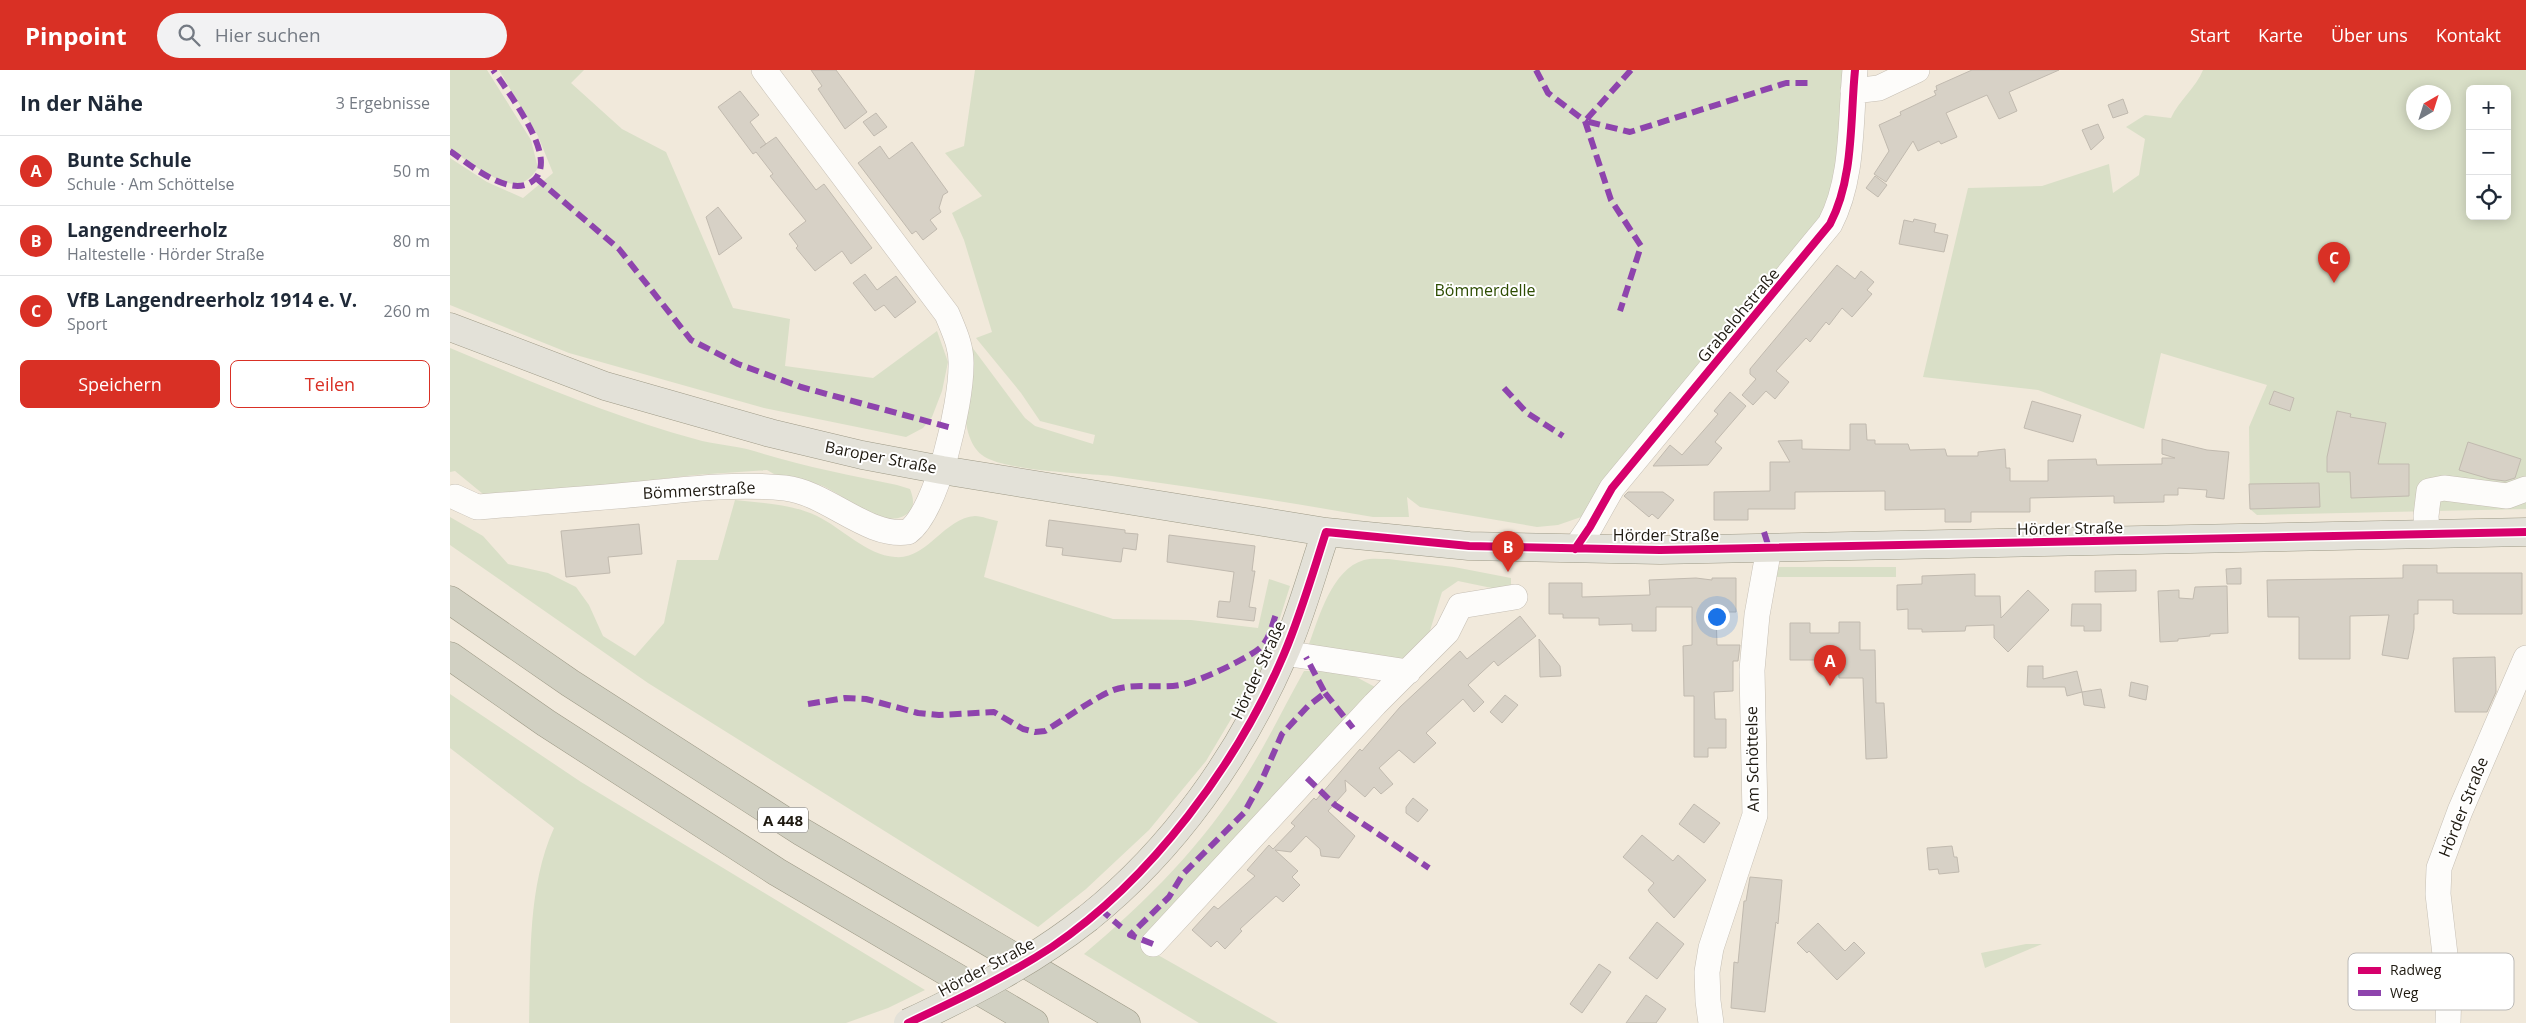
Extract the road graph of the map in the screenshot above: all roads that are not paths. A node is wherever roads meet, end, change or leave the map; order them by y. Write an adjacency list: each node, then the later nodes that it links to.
1 (764, 70): 5 (street, Bömmerstraße)
2 (1917, 70): 3 (street)
3 (1854, 81): 12 (street, Grabelohstraße)
4 (450, 327): 5 (main road, Baroper Straße)
5 (942, 470): 7 (street, Bömmerstraße); 8 (main road, Baroper Straße)
6 (2526, 489): 10 (street)
7 (455, 497)
8 (1326, 532): 12 (main road, Hörder Straße); 15 (main road, Hörder Straße)
9 (2526, 532): 10 (main road, Hörder Straße)
10 (2428, 533): 11 (main road, Hörder Straße)
11 (1769, 548): 12 (main road, Hörder Straße); 25 (street, Am Schöttelse)
12 (1575, 549)
13 (1515, 597): 18 (street)
14 (450, 600): 24 (highway, A 448)
15 (1284, 653): 18 (street, Hörder Straße); 22 (main road, Hörder Straße, bridge)
16 (450, 656): 23 (highway, A 448)
17 (2526, 658): 20 (street, Hörder Straße)
18 (1408, 672): 19 (street)
19 (1153, 944)
20 (2444, 953)
21 (2448, 1010): 26 (street, Hörder Straße)
22 (908, 1023)
23 (1034, 1023)
24 (1126, 1023)
25 (1712, 1023)
26 (2448, 1023)

